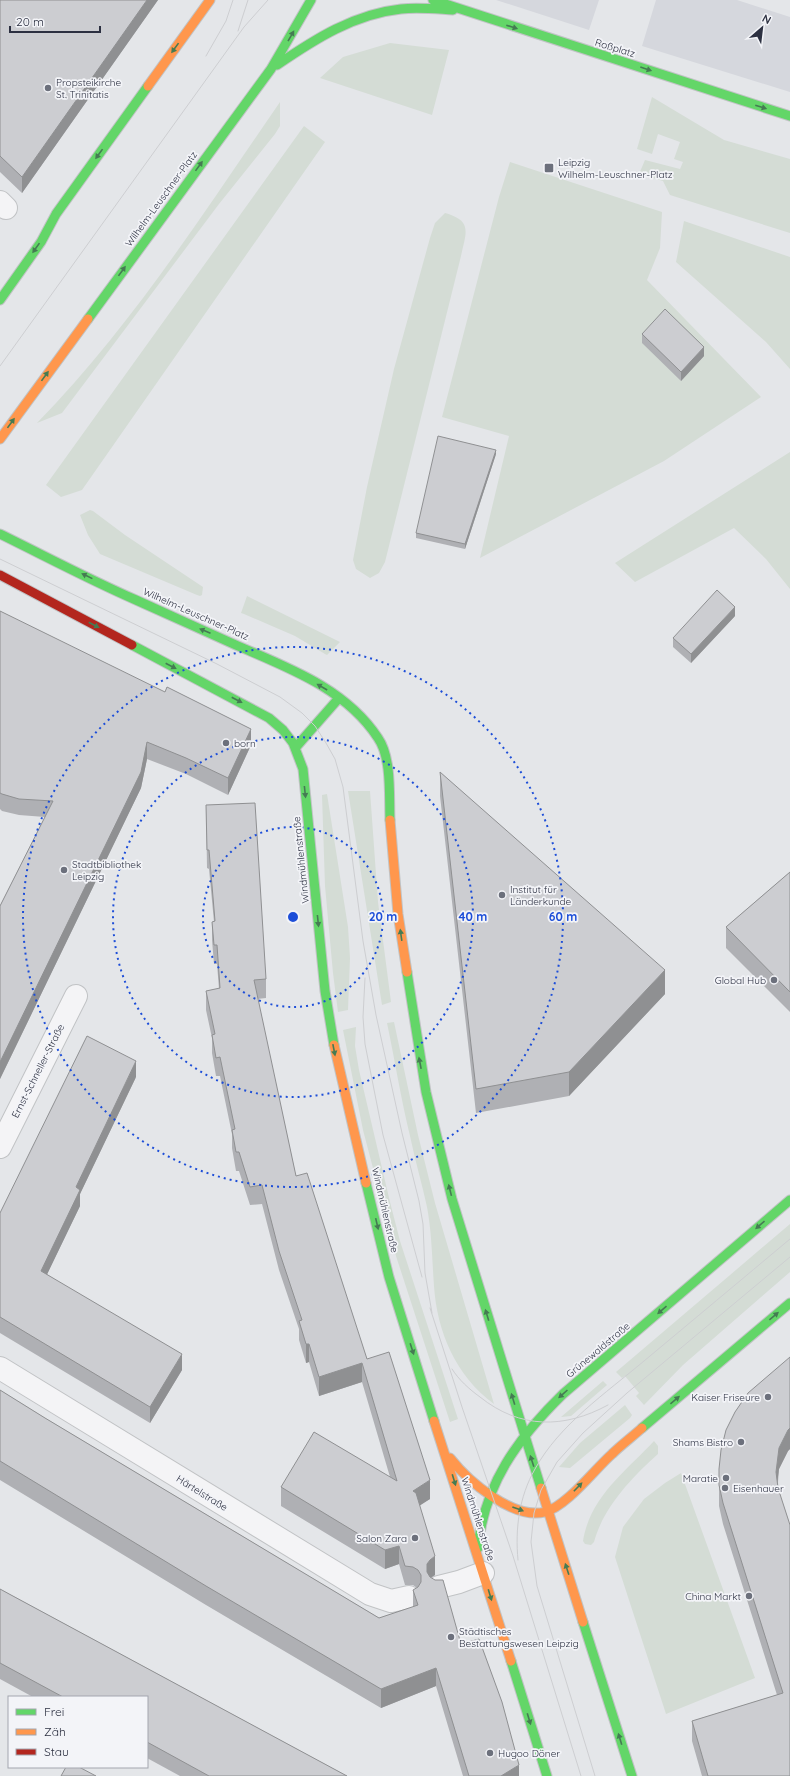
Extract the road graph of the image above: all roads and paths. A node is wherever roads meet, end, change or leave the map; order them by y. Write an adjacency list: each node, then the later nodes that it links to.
1 (210, 0): 7 (main road, one-way to 7)
2 (311, 0): 5 (main road, Wilhelm-Leuschner-Platz, one-way to 2)
3 (433, 0): 4 (main road, Roßplatz)
4 (475, 15): 5 (main road); 6 (main road, Roßplatz, one-way to 6)
5 (271, 69): 8 (main road, Wilhelm-Leuschner-Platz, one-way to 5)
6 (790, 116)
7 (0, 300)
8 (0, 438)
9 (0, 534): 11 (main road, Wilhelm-Leuschner-Platz, one-way to 9)
10 (0, 575): 12 (main road, Windmühlenstraße, one-way to 12)
11 (340, 698): 12 (main road); 18 (main road, Wilhelm-Leuschner-Platz, one-way to 11)
12 (296, 747): 19 (main road, Windmühlenstraße, one-way to 19)
13 (76, 996): 14 (street, Ernst-Schneller-Straße)
14 (0, 1146)
15 (790, 1200): 18 (main road, Grünewaldstraße, one-way to 18)
16 (790, 1303): 21 (main road, one-way to 16)
17 (0, 1368): 24 (street, Härtelstraße)
18 (524, 1437): 20 (main road, Grünewaldstraße); 21 (main road, one-way to 18)
19 (442, 1443): 20 (main road); 22 (main road, Windmühlenstraße, one-way to 22)
20 (491, 1495): 21 (main road, one-way to 21); 22 (main road, Grünewaldstraße)
21 (549, 1511): 26 (main road, one-way to 21)
22 (481, 1565): 23 (street); 25 (main road, Windmühlenstraße, one-way to 25)
23 (439, 1587)
24 (409, 1597)
25 (547, 1776)
26 (632, 1776)

